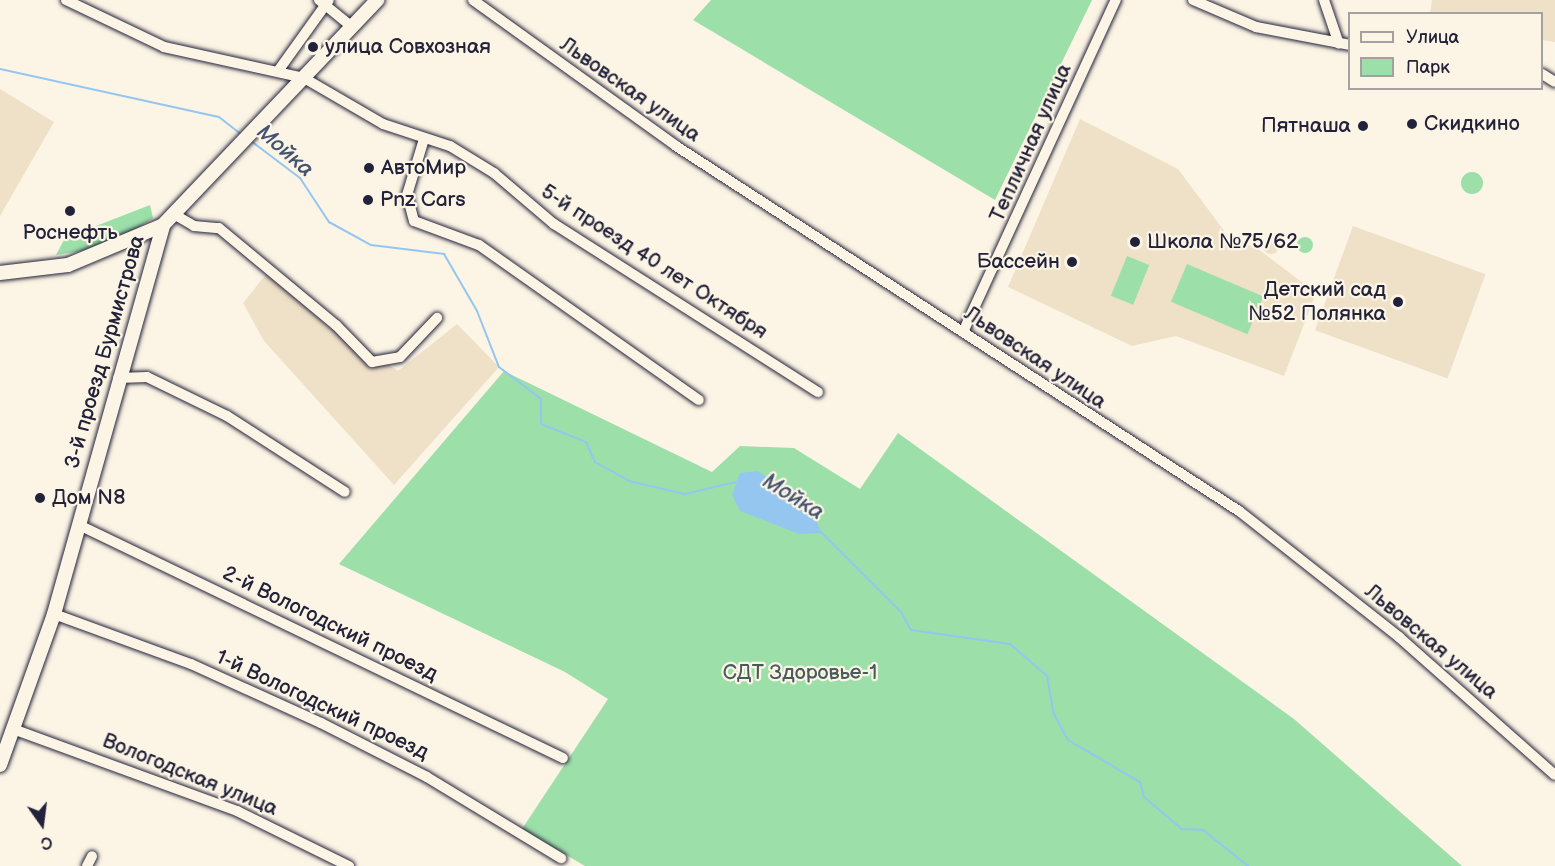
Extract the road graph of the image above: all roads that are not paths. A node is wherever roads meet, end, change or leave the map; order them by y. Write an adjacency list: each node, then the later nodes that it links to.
1 (66, 0): 10 (street, 5-й проезд 40 лет Октября)
2 (378, 0): 8 (main road)
3 (473, 0): 17 (street, Львовская улица)
4 (1116, 0): 17 (street, Тепличная улица)
5 (1193, 0): 9 (street)
6 (1324, 0): 9 (street)
7 (324, 1): 8 (street); 10 (street)
8 (352, 27): 11 (main road)
9 (1344, 44)
10 (278, 71): 11 (street, 5-й проезд 40 лет Октября)
11 (304, 78): 12 (street, 5-й проезд 40 лет Октября); 13 (main road)
12 (424, 139): 19 (street, 5-й проезд 40 лет Октября); 20 (street)
13 (177, 216): 14 (main road); 16 (street)
14 (163, 225): 15 (main road); 18 (main road, 3-й проезд Бурмистрова)
15 (0, 273)
16 (438, 318)
17 (963, 333): 27 (street, Львовская улица)
18 (118, 378): 21 (street); 22 (main road, 3-й проезд Бурмистрова)
19 (818, 392)
20 (699, 400)
21 (345, 492)
22 (79, 525): 23 (main road, 3-й проезд Бурмистрова); 25 (street, 2-й Вологодский проезд)
23 (54, 614): 24 (main road, 3-й проезд Бурмистрова); 28 (street, 1-й Вологодский проезд)
24 (13, 729): 26 (main road, 3-й проезд Бурмистрова); 29 (street, Вологодская улица)
25 (563, 759)
26 (0, 765)
27 (1555, 775)
28 (561, 858)
29 (349, 866)

